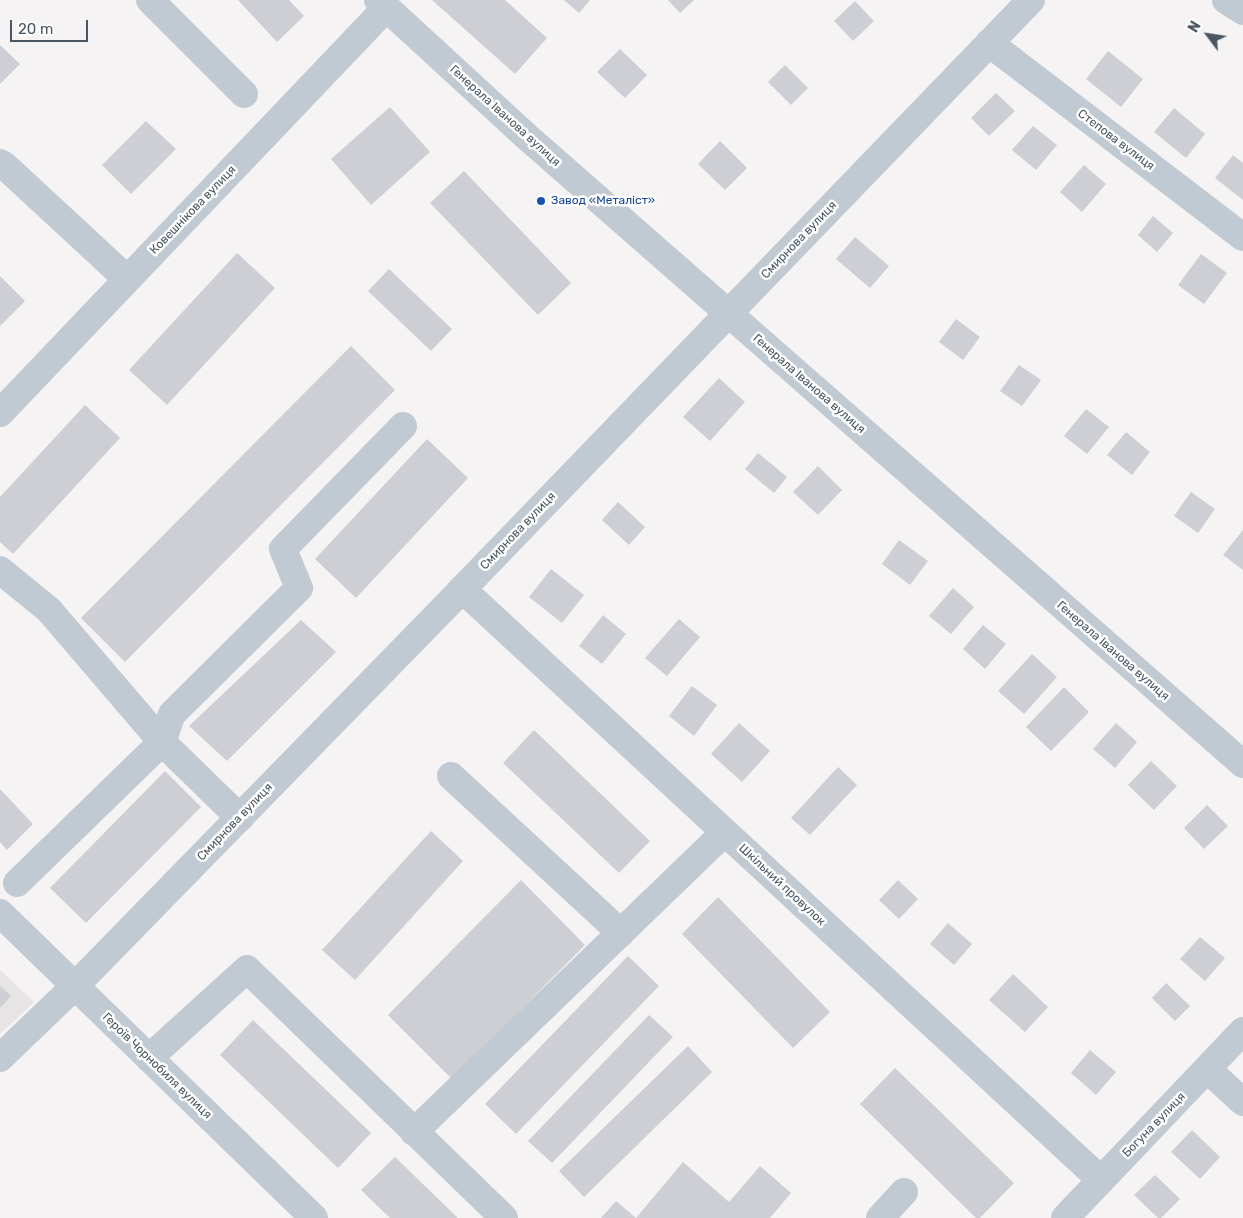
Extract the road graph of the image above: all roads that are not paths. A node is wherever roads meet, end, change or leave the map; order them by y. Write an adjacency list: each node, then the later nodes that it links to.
1 (150, 0): 7 (street)
2 (1031, 0): 6 (street, Смирнова вулиця)
3 (1226, 0): 5 (street)
4 (382, 4): 10 (street, Ковешнікова вулиця); 11 (street, Генерала Іванова вулиця)
5 (1243, 11)
6 (989, 43): 9 (street, Степова вулиця); 11 (street, Смирнова вулиця)
7 (244, 94)
8 (0, 163): 10 (street)
9 (1243, 237)
10 (127, 279): 12 (street, Ковешнікова вулиця)
11 (728, 313): 15 (street, Смирнова вулиця); 17 (street, Генерала Іванова вулиця)
12 (0, 412)
13 (403, 426): 16 (street)
14 (0, 570): 16 (street)
15 (462, 589): 19 (street, Смирнова вулиця); 20 (street, Шкільний провулок)
16 (162, 742): 19 (street); 21 (street)
17 (1243, 764)
18 (451, 776): 23 (street)
19 (240, 818): 24 (street, Смирнова вулиця)
20 (725, 832): 23 (street); 31 (street, Шкільний провулок)
21 (17, 883)
22 (0, 913): 24 (street, Героїв Чорнобиля вулиця)
23 (621, 933): 30 (street)
24 (75, 986): 26 (street, Смирнова вулиця); 27 (street, Героїв Чорнобиля вулиця)
25 (1243, 1031): 28 (street, Богуна вулиця)
26 (0, 1058)
27 (150, 1058): 30 (street); 33 (street, Героїв Чорнобиля вулиця)
28 (1207, 1069): 29 (street); 31 (street, Богуна вулиця)
29 (1243, 1102)
30 (414, 1132): 34 (street)
31 (1101, 1180): 36 (street, Богуна вулиця)
32 (904, 1192): 35 (street)
33 (314, 1218)
34 (504, 1218)
35 (880, 1218)
36 (1065, 1218)

